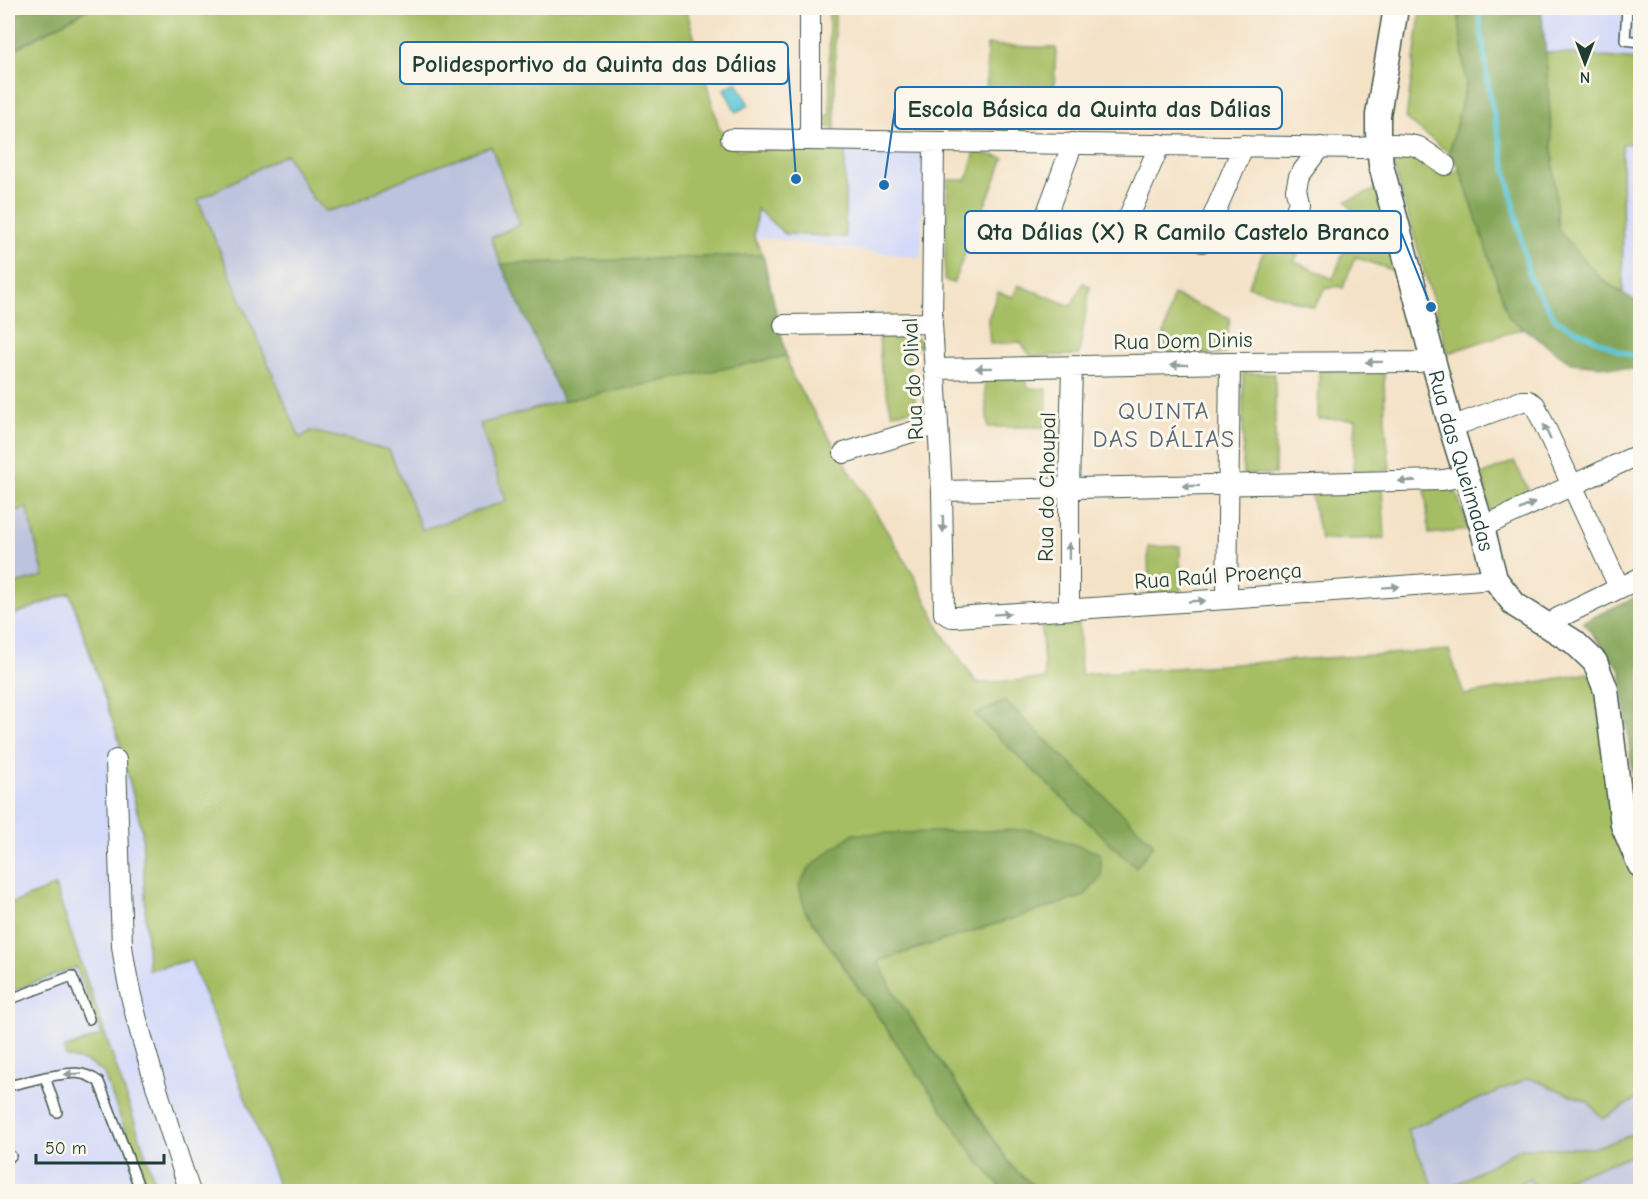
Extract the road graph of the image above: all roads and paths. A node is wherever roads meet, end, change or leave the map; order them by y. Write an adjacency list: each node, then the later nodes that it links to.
1 (810, 8): 6 (street)
2 (1396, 8): 11 (street, Rua das Queimadas)
3 (1627, 8): 4 (lane)
4 (1641, 42)
5 (731, 139): 6 (street)
6 (810, 139): 7 (street)
7 (934, 142): 8 (street); 18 (street, Rua do Olival)
8 (1073, 143): 9 (street); 15 (street)
9 (1160, 144): 10 (street); 16 (street)
10 (1244, 145): 12 (street); 17 (street)
11 (1379, 146): 12 (street); 13 (street); 20 (street, Rua das Queimadas)
12 (1321, 147): 14 (street)
13 (1445, 165)
14 (1283, 240)
15 (1036, 242)
16 (1118, 242)
17 (1202, 242)
18 (932, 323): 19 (street); 23 (street, Rua do Olival)
19 (784, 325)
20 (1432, 359): 21 (street, Rua Dom Dinis, one-way to 21); 25 (street, Rua das Queimadas)
21 (1230, 363): 22 (street, Rua Dom Dinis, one-way to 22); 29 (street)
22 (1072, 366): 23 (street, Rua Dom Dinis, one-way to 23); 31 (street, Rua do Choupal)
23 (934, 369): 24 (street, Rua do Olival)
24 (938, 424): 26 (street); 32 (street, Rua do Olival)
25 (1451, 427): 28 (street, Rua das Queimadas); 30 (street, one-way to 25)
26 (844, 453)
27 (1641, 454): 30 (street)
28 (1465, 476): 29 (street, one-way to 29); 33 (street, Rua das Queimadas)
29 (1228, 485): 31 (street, one-way to 31); 37 (street)
30 (1572, 486): 33 (street, one-way to 30); 36 (street)
31 (1069, 489): 32 (street); 38 (street, Rua do Choupal, one-way to 31)
32 (942, 491): 39 (street, Rua do Olival, one-way to 39)
33 (1482, 526): 35 (street, Rua das Queimadas)
34 (1641, 578): 36 (street)
35 (1495, 579): 37 (street, Rua Raúl Proença, one-way to 35); 42 (street, Rua das Queimadas)
36 (1619, 587): 40 (street)
37 (1227, 600): 38 (street, Rua Raúl Proença, one-way to 37)
38 (1069, 609): 39 (street, Rua Raúl Proença, one-way to 38)
39 (944, 613)
40 (1558, 618)
41 (116, 760): 49 (street)
42 (1641, 865)
43 (8, 1000): 44 (lane)
44 (88, 1019)
45 (45, 1077): 46 (lane); 47 (lane); 48 (lane, one-way to 45)
46 (8, 1086)
47 (57, 1112)
48 (141, 1191)
49 (190, 1191)

